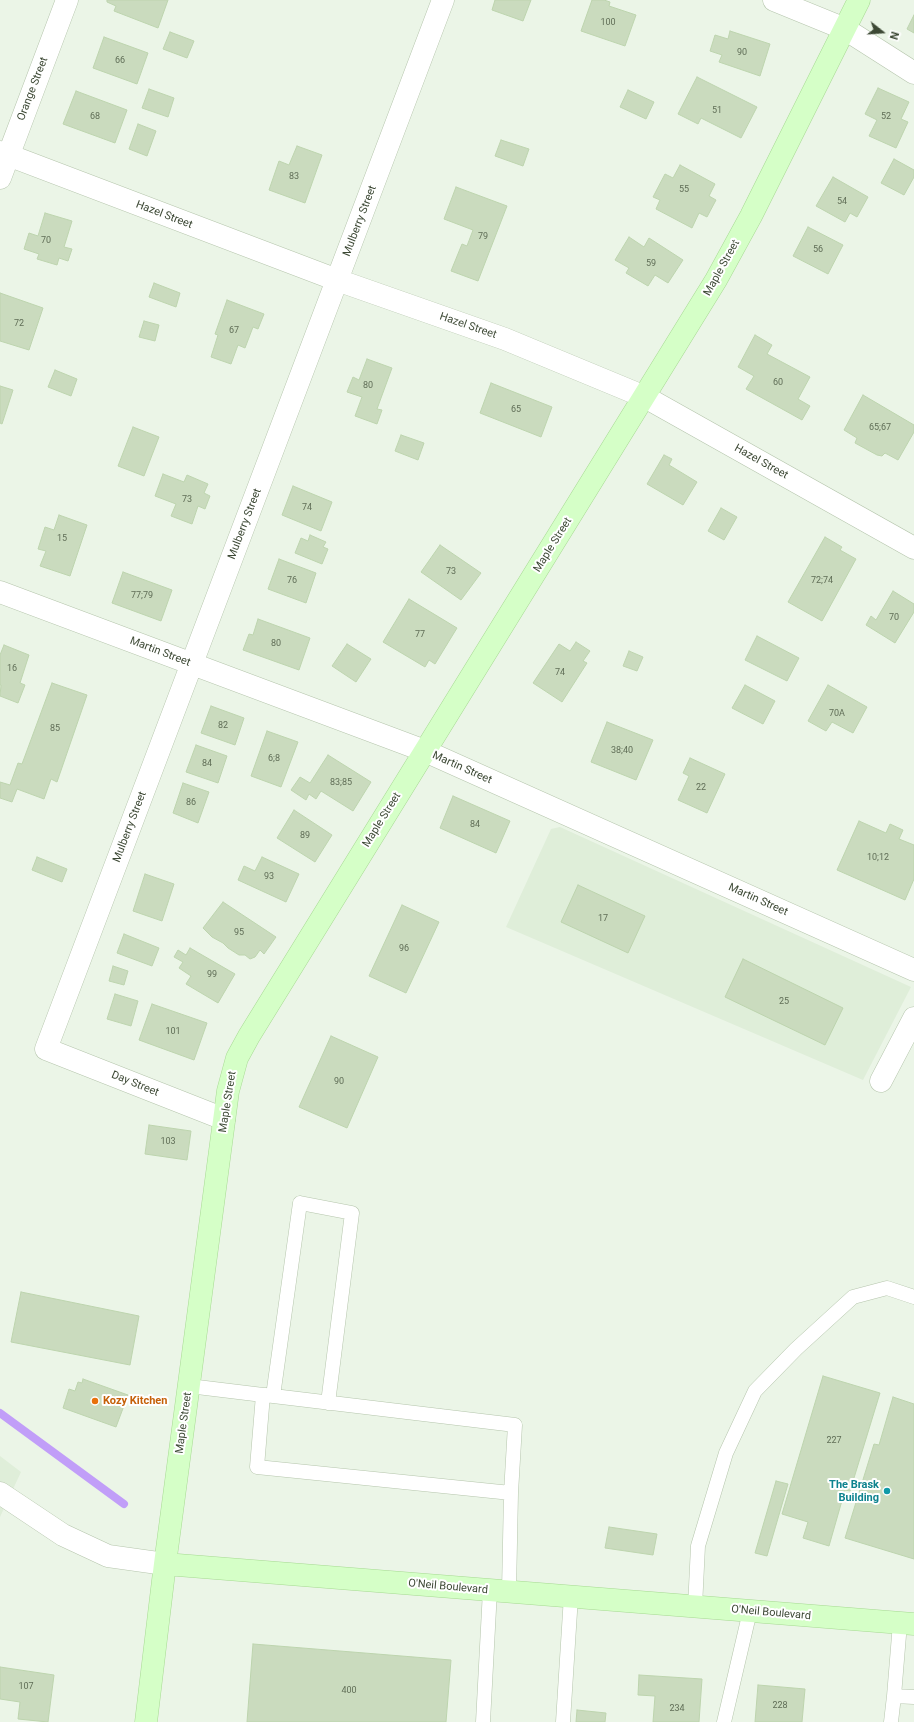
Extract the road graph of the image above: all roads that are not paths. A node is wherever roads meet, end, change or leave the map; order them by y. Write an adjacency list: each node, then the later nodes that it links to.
1 (67, 0): 7 (street, Orange Street)
2 (443, 0): 9 (street, Mulberry Street)
3 (774, 0): 5 (street)
4 (859, 0): 5 (main road, Maple Street)
5 (845, 29): 6 (street); 10 (main road, Maple Street)
6 (914, 73)
7 (4, 154): 8 (street, Orange Street); 9 (street, Hazel Street)
8 (0, 178)
9 (337, 280): 10 (street, Hazel Street); 13 (street, Mulberry Street)
10 (645, 396): 11 (street, Hazel Street); 14 (main road, Maple Street)
11 (914, 548)
12 (0, 592): 13 (street, Martin Street)
13 (192, 664): 14 (street, Martin Street); 17 (street, Mulberry Street)
14 (425, 751): 15 (street, Martin Street); 19 (main road, Maple Street)
15 (914, 970)
16 (914, 1018): 18 (street)
17 (46, 1049): 19 (street, Day Street)
18 (881, 1081)
19 (224, 1119): 21 (main road, Maple Street)
20 (914, 1297): 29 (lane)
21 (189, 1386): 22 (lane); 26 (main road, Maple Street)
22 (268, 1396): 23 (lane); 23 (lane); 25 (lane)
23 (328, 1403): 25 (lane)
24 (0, 1493): 26 (street, O'Neil Boulevard)
25 (511, 1493): 27 (lane)
26 (165, 1564): 27 (main road, O'Neil Boulevard); 34 (main road, Maple Street)
27 (500, 1591): 28 (main road, O'Neil Boulevard); 35 (lane)
28 (571, 1596): 29 (main road, O'Neil Boulevard); 36 (lane)
29 (695, 1606): 30 (main road, O'Neil Boulevard)
30 (750, 1611): 31 (main road, O'Neil Boulevard); 37 (lane)
31 (907, 1623): 32 (lane)
32 (894, 1696): 33 (lane); 38 (lane)
33 (914, 1697)
34 (146, 1722)
35 (483, 1722)
36 (563, 1722)
37 (724, 1722)
38 (891, 1722)

